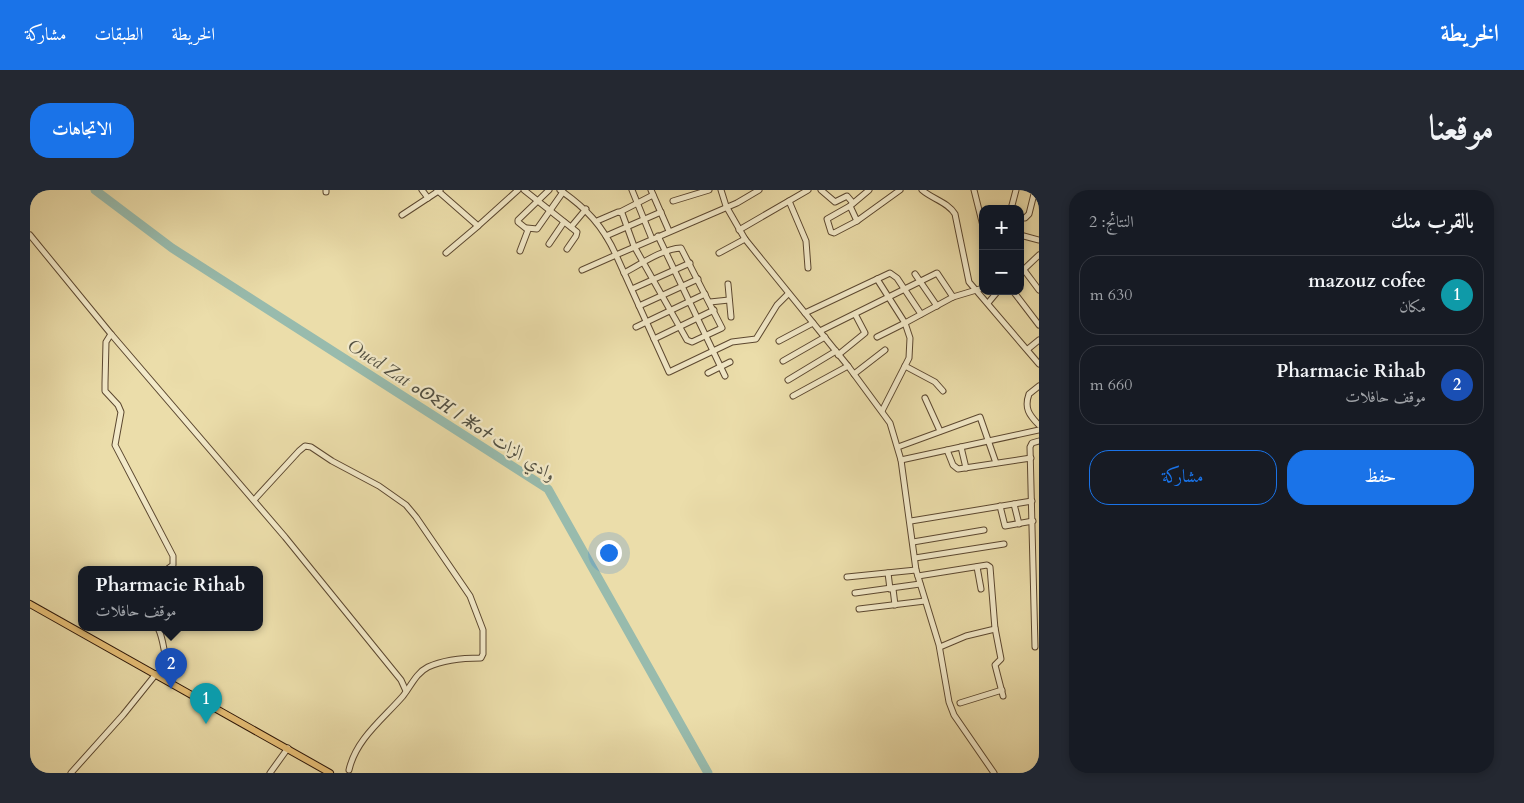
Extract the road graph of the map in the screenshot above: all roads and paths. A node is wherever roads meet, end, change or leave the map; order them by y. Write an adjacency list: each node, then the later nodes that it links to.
1 (422, 190): 20 (street)
2 (439, 190): 20 (street); 39 (street)
3 (524, 190): 21 (street)
4 (549, 190): 21 (street)
5 (632, 190): 24 (street)
6 (709, 190): 22 (street)
7 (721, 190): 27 (street)
8 (759, 190): 27 (street)
9 (808, 190): 23 (street)
10 (821, 190): 25 (street)
11 (869, 190): 25 (street)
12 (900, 190): 37 (street)
13 (922, 190): 76 (street)
14 (974, 190): 29 (street)
15 (1016, 190): 26 (street)
16 (1035, 190): 34 (street)
17 (516, 191): 39 (street)
18 (562, 191): 28 (street); 30 (street)
19 (652, 192): 24 (street); 32 (street)
20 (428, 198): 33 (street)
21 (538, 201): 30 (street); 42 (street)
22 (673, 201)
23 (789, 201): 44 (street); 63 (street)
24 (637, 202): 31 (street); 35 (street)
25 (851, 204): 37 (street); 37 (street)
26 (1012, 205)
27 (726, 206): 43 (street); 44 (street)
28 (586, 209): 36 (street); 40 (street)
29 (979, 210)
30 (550, 211): 38 (street); 42 (street)
31 (620, 212): 36 (street); 41 (street)
32 (661, 212): 35 (street); 43 (street)
33 (402, 215)
34 (1024, 218)
35 (644, 220): 41 (street); 49 (street)
36 (596, 221): 46 (street)
37 (857, 221)
38 (564, 222): 40 (street); 52 (street)
39 (478, 226): 57 (street)
40 (571, 227): 54 (street)
41 (627, 227): 46 (street); 53 (street)
42 (527, 228): 55 (street)
43 (669, 230): 47 (street)
44 (739, 230): 50 (street)
45 (30, 235): 109 (street)
46 (606, 236): 59 (street)
47 (658, 236): 49 (street); 56 (street)
48 (1024, 237): 51 (street)
49 (652, 239): 53 (street)
50 (745, 239): 58 (street); 82 (street)
51 (1039, 240)
52 (550, 244)
53 (634, 246): 59 (street); 61 (street)
54 (567, 250)
55 (520, 251)
56 (666, 252): 61 (street); 62 (street); 64 (street)
57 (446, 253)
58 (719, 253)
59 (616, 255): 66 (street); 67 (street)
60 (1039, 256): 65 (street)
61 (642, 263): 67 (street); 70 (street)
62 (690, 263): 64 (street); 71 (street)
63 (808, 268)
64 (674, 269): 70 (street); 75 (street)
65 (1024, 269)
66 (582, 270)
67 (624, 273): 77 (street)
68 (1024, 273): 80 (street)
69 (915, 274): 73 (street)
70 (651, 279): 77 (street); 83 (street)
71 (698, 279): 75 (street); 81 (street)
72 (877, 279): 79 (street); 88 (street); 97 (street)
73 (920, 282): 79 (street); 87 (street); 94 (street)
74 (728, 284): 89 (street)
75 (682, 286): 83 (street); 90 (street)
76 (979, 288)
77 (632, 289): 93 (street)
78 (979, 289): 87 (street)
79 (905, 290): 88 (street); 99 (street)
80 (1039, 290)
81 (706, 294): 90 (street); 91 (street)
82 (788, 294): 97 (street); 117 (street)
83 (661, 295): 93 (street); 96 (street)
84 (983, 295): 92 (street)
85 (995, 295): 92 (street)
86 (1015, 295): 105 (street)
87 (953, 297): 94 (street)
88 (889, 298): 98 (street); 104 (street)
89 (729, 300): 91 (street); 100 (street)
90 (689, 301): 96 (street); 101 (street)
91 (710, 302): 95 (street)
92 (988, 303): 116 (street)
93 (639, 306): 102 (street)
94 (937, 306): 99 (street)
95 (714, 310): 101 (street); 110 (street)
96 (670, 311): 102 (street); 106 (street)
97 (804, 313): 103 (street)
98 (855, 314): 108 (street); 119 (street)
99 (921, 314): 104 (street)
100 (731, 317)
101 (697, 318): 106 (street); 110 (street)
102 (647, 322): 107 (street); 113 (street)
103 (813, 323): 108 (street); 115 (street)
104 (904, 323): 112 (street); 124 (street)
105 (1039, 325)
106 (679, 326): 110 (street); 113 (street)
107 (636, 327)
108 (820, 331): 111 (street)
109 (111, 334): 147 (street); 158 (street)
110 (706, 335): 117 (street)
111 (824, 337): 119 (street); 120 (street)
112 (877, 337)
113 (654, 339): 117 (street)
114 (1039, 340): 116 (street)
115 (779, 341)
116 (1028, 349): 122 (street)
117 (713, 350): 125 (street)
118 (886, 350): 127 (street)
119 (837, 353): 123 (street); 129 (street)
120 (783, 361)
121 (730, 362): 125 (street)
122 (1039, 364)
123 (848, 366): 127 (street); 132 (street)
124 (905, 366): 131 (street); 134 (street)
125 (720, 367): 126 (street); 128 (street)
126 (708, 373)
127 (854, 374): 134 (street)
128 (725, 376)
129 (788, 380)
130 (1039, 386): 135 (street)
131 (943, 391)
132 (793, 396)
133 (925, 398): 137 (street)
134 (882, 412): 140 (street)
135 (1039, 425)
136 (1039, 430): 138 (street)
137 (940, 431): 138 (street); 140 (street)
138 (990, 440): 141 (street); 145 (street)
139 (1039, 441): 143 (street)
140 (898, 447): 144 (street)
141 (962, 447): 142 (street); 146 (street)
142 (948, 450): 144 (street); 146 (street)
143 (1031, 458): 145 (street); 148 (street)
144 (901, 460): 152 (street)
145 (996, 464): 146 (street)
146 (966, 468)
147 (254, 500): 180 (street); 180 (street)
148 (1032, 501): 149 (street); 151 (street)
149 (1014, 504): 150 (street); 153 (street)
150 (1000, 506): 152 (street); 153 (street)
151 (1032, 521): 153 (street); 176 (street)
152 (911, 522): 155 (street)
153 (1019, 524)
154 (984, 530): 155 (street)
155 (913, 542): 157 (street)
156 (1004, 544): 157 (street)
157 (915, 558): 161 (street)
158 (172, 566)
159 (977, 567): 161 (street); 165 (street); 171 (street)
160 (888, 573): 161 (street); 162 (street); 164 (street)
161 (917, 573): 163 (street)
162 (847, 577)
163 (920, 584): 164 (street); 167 (street)
164 (892, 589): 166 (street); 169 (street)
165 (981, 589)
166 (855, 593)
167 (925, 601): 169 (street); 175 (street)
168 (30, 604): 172 (main road)
169 (895, 605): 170 (street)
170 (859, 609)
171 (995, 628): 175 (street); 179 (street)
172 (78, 631)
173 (79, 631): 177 (main road)
174 (160, 631): 178 (street)
175 (940, 647): 188 (street)
176 (1035, 648)
177 (156, 674): 183 (main road); 185 (street)
178 (175, 675)
179 (1002, 690): 181 (street); 182 (street)
180 (406, 691): 184 (street)
181 (1004, 696)
182 (960, 703)
183 (288, 748): 186 (street); 187 (main road)
184 (349, 770)
185 (71, 773)
186 (270, 773)
187 (330, 773)
188 (994, 773)

